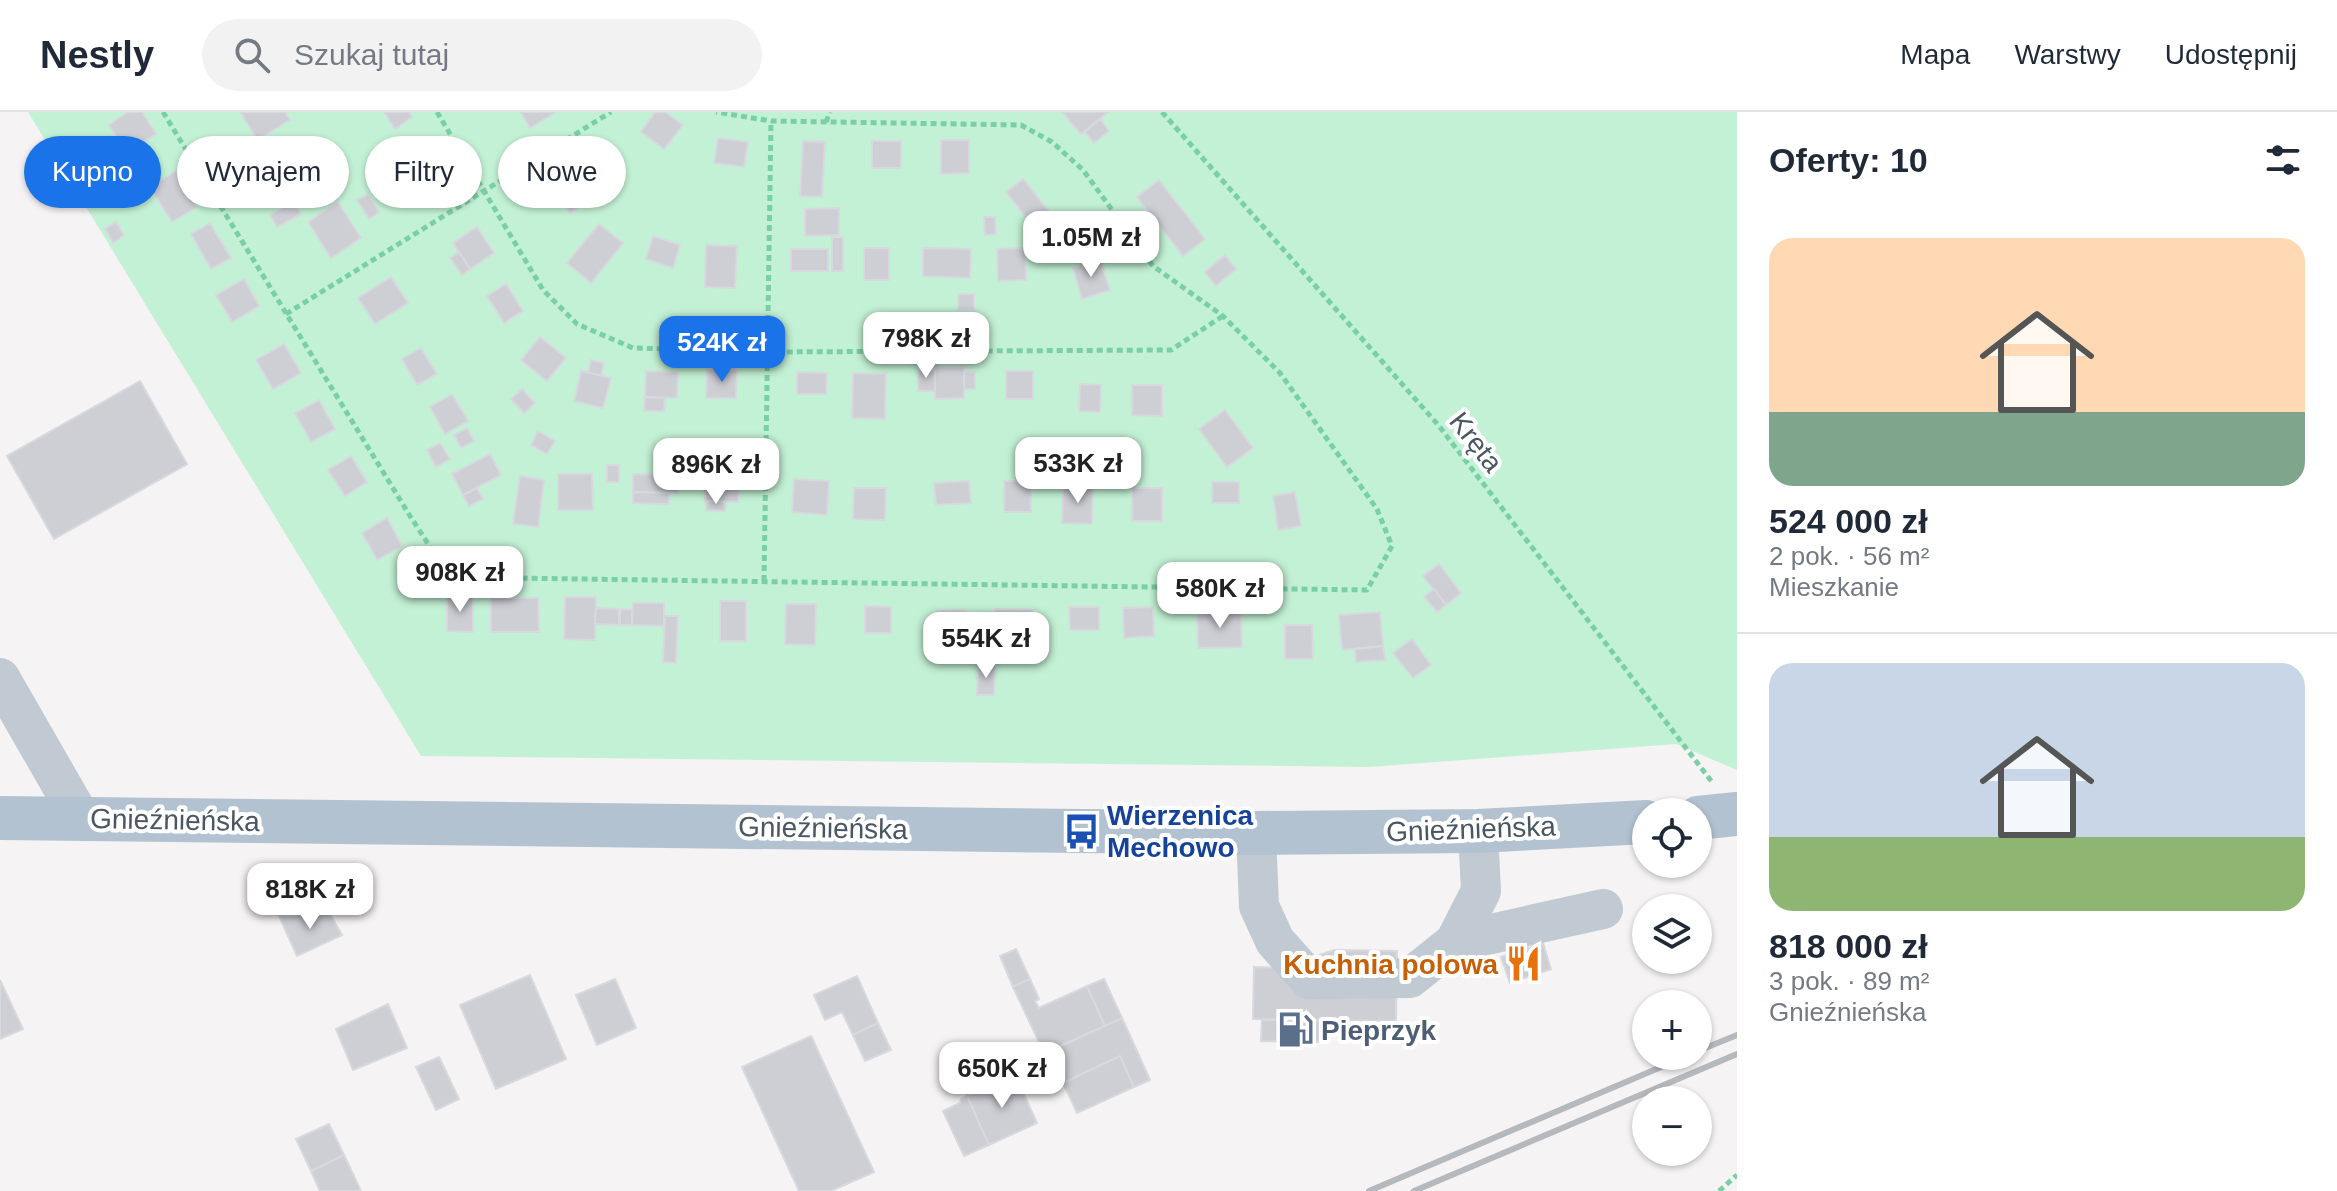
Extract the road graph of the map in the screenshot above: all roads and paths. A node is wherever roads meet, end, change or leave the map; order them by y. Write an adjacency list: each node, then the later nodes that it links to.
1 (163, 112): 10 (path)
2 (437, 112): 9 (path)
3 (611, 112): 9 (path)
4 (716, 112): 7 (path)
5 (830, 112): 8 (path)
6 (1162, 112): 15 (path, Kręta)
7 (771, 121): 8 (path); 12 (path)
8 (826, 122): 11 (path)
9 (485, 190): 10 (path); 12 (path)
10 (286, 314): 13 (path)
11 (1223, 316): 12 (path); 13 (path)
12 (769, 352): 13 (path)
13 (764, 581)
14 (0, 678): 18 (street)
15 (1737, 814): 16 (main road)
16 (1712, 817)
17 (0, 818): 18 (main road, Gnieźnieńska)
18 (81, 819): 21 (main road, Gnieźnieńska)
19 (1632, 823): 20 (main road, Gnieźnieńska)
20 (1478, 831): 21 (main road, Gnieźnieńska); 23 (street)
21 (1256, 833): 23 (street)
22 (1603, 909): 23 (street)
23 (1455, 942)
24 (1737, 1175): 25 (path)
25 (1719, 1191)

